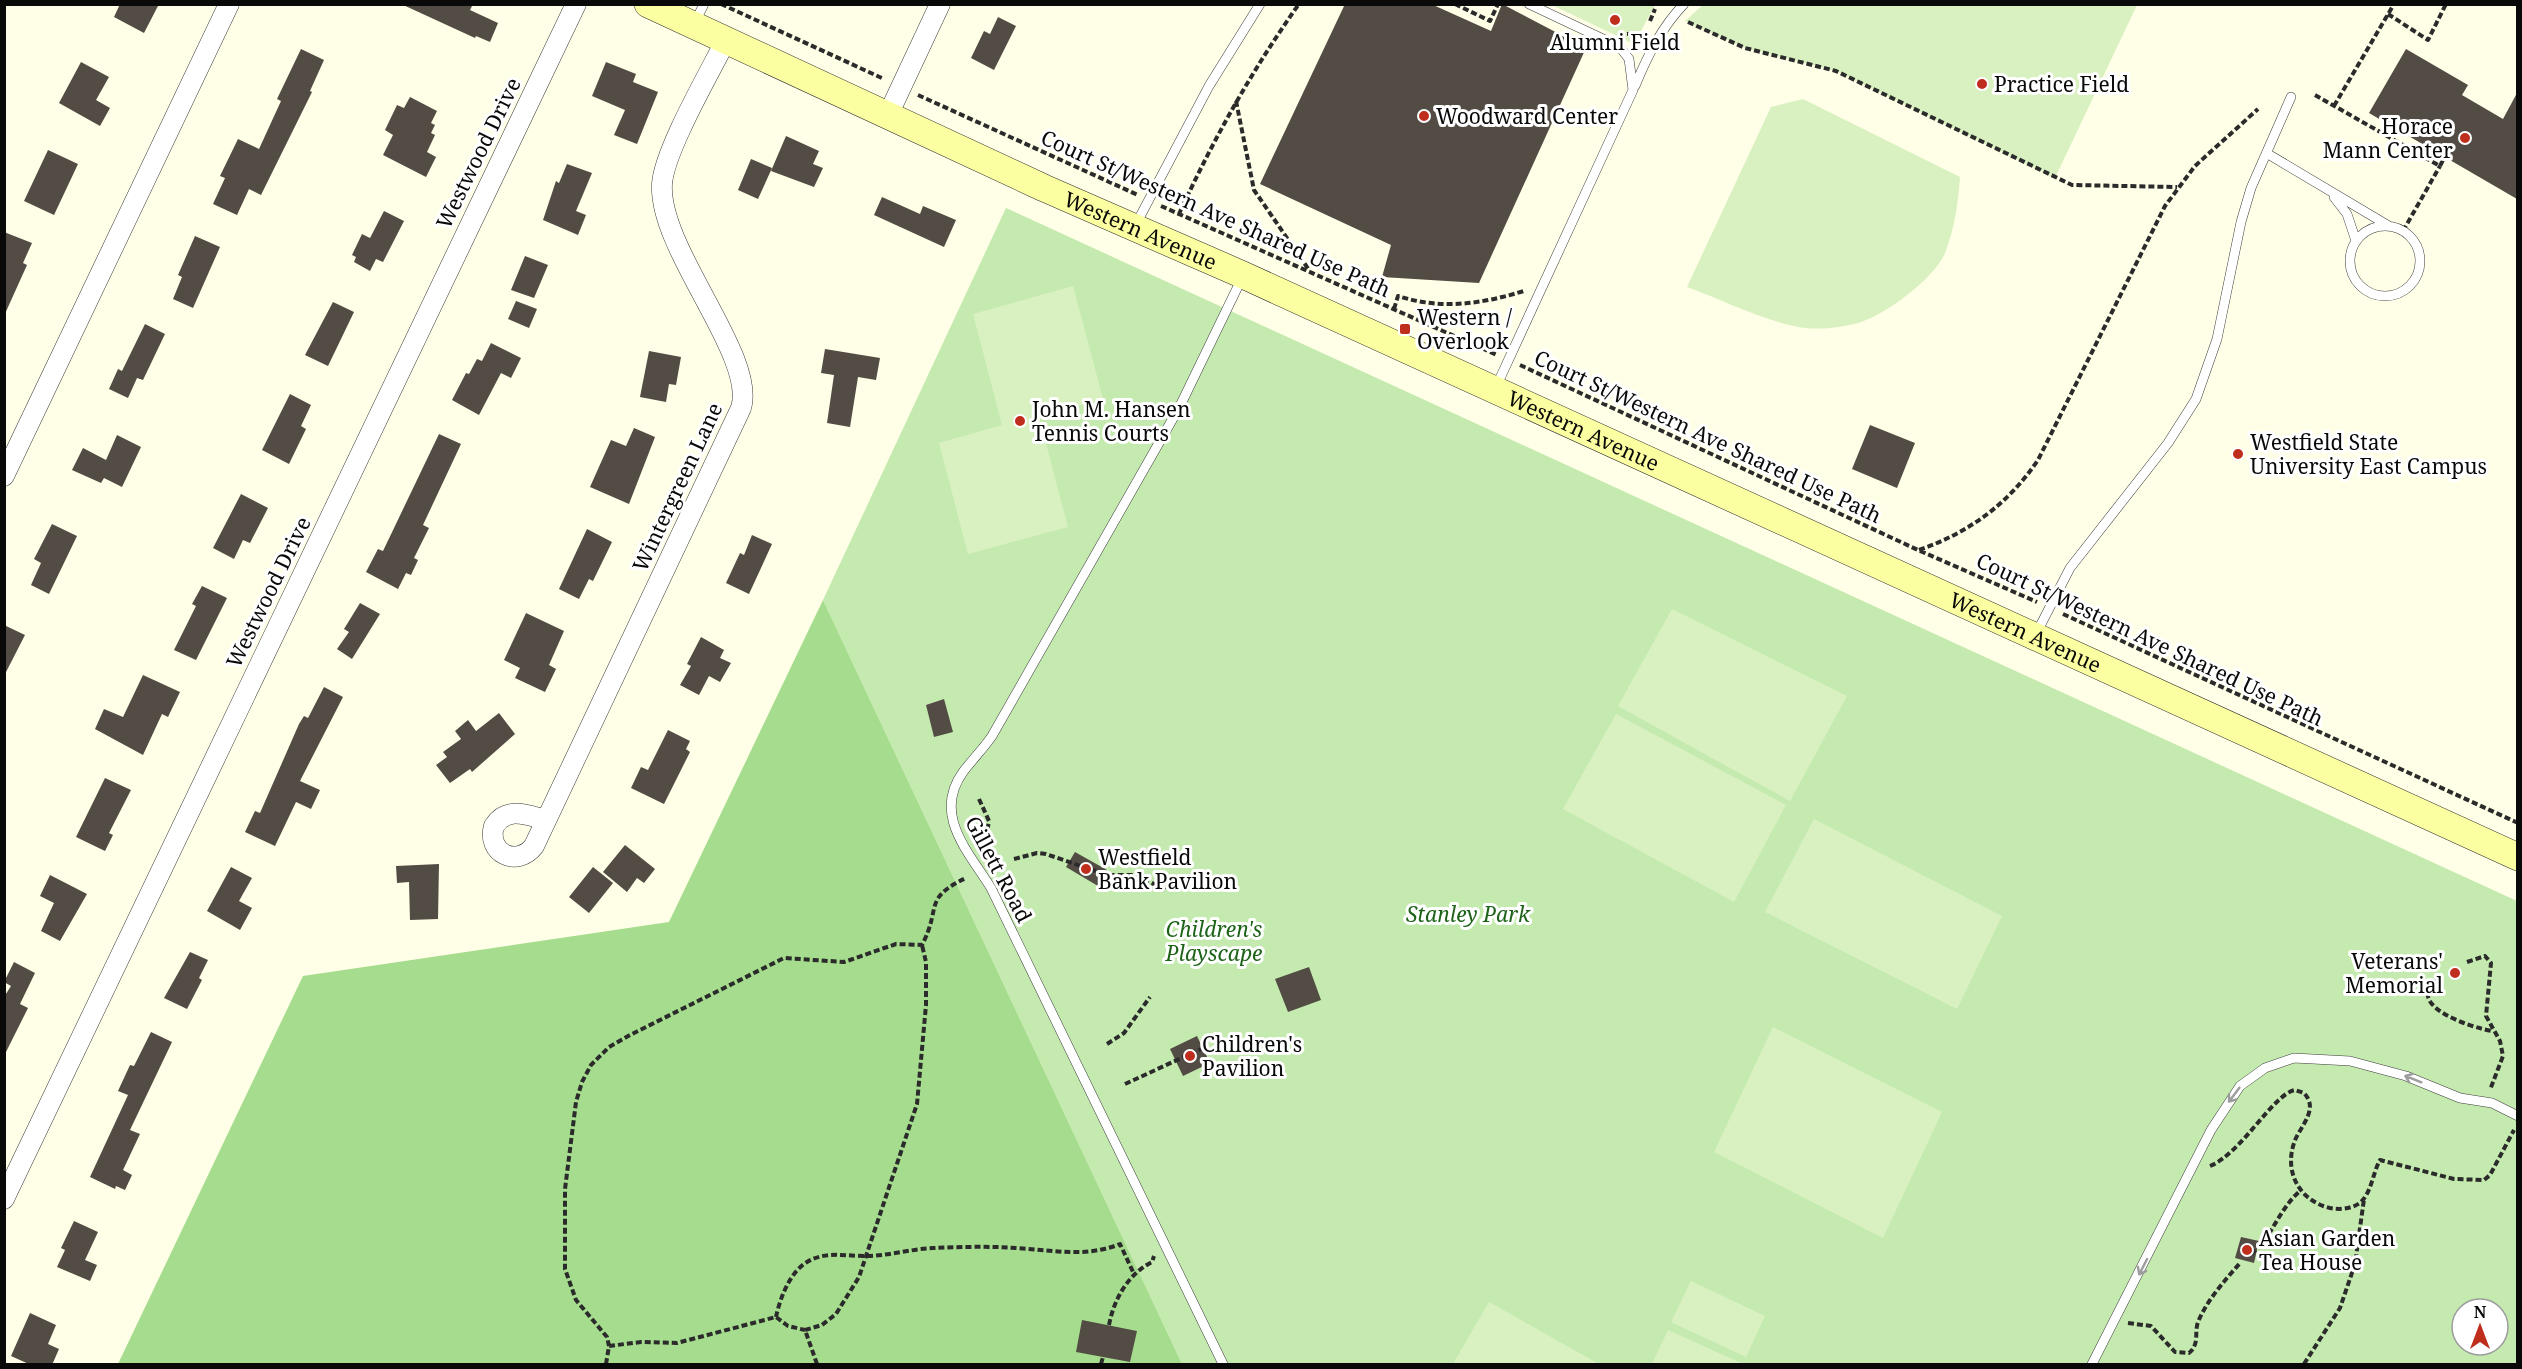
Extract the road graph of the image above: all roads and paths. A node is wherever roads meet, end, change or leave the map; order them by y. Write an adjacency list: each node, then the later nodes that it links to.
1 (229, 4): 45 (street)
2 (576, 4): 71 (street, Westwood Drive)
3 (648, 4): 15 (main road, Western Avenue)
4 (721, 4): 20 (path, Court St/Western Ave Shared Use Path)
5 (940, 4): 20 (street)
6 (1260, 4): 33 (lane)
7 (1299, 4): 24 (path)
8 (1455, 4): 9 (path)
9 (1498, 4)
10 (1529, 4): 21 (lane)
11 (1684, 4): 21 (lane)
12 (2394, 4): 16 (path)
13 (2446, 4): 16 (path)
14 (1655, 9): 18 (path)
15 (699, 14): 19 (main road, Western Avenue)
16 (2388, 14): 25 (path)
17 (1685, 21): 31 (path)
18 (1619, 30)
19 (727, 38): 27 (main road, Western Avenue); 50 (street, Wintergreen Lane)
20 (901, 87): 27 (street); 33 (path, Court St/Western Ave Shared Use Path)
21 (1633, 90): 43 (lane)
22 (2315, 95): 25 (path)
23 (2291, 96): 28 (lane)
24 (1236, 101): 34 (path); 39 (path)
25 (2334, 106): 30 (path)
26 (2258, 110): 31 (path)
27 (888, 115): 35 (main road, Western Avenue)
28 (2268, 154): 32 (lane); 47 (lane)
29 (2445, 156): 30 (path)
30 (2440, 166): 37 (path)
31 (2177, 187): 46 (path)
32 (2324, 187): 36 (lane); 38 (lane)
33 (1148, 200): 34 (path, Court St/Western Ave Shared Use Path); 35 (lane)
34 (1179, 214): 39 (path, Court St/Western Ave Shared Use Path)
35 (1135, 226): 40 (main road, Western Avenue)
36 (2389, 226): 37 (lane); 38 (lane)
37 (2403, 231): 38 (lane)
38 (2356, 241)
39 (1311, 272): 42 (path, Court St/Western Ave Shared Use Path)
40 (1243, 275): 44 (main road, Western Avenue); 72 (lane, Gillett Road)
41 (1528, 290): 42 (path)
42 (1394, 309): 43 (path, Court St/Western Ave Shared Use Path)
43 (1509, 360): 44 (lane); 46 (path, Court St/Western Ave Shared Use Path)
44 (1495, 390): 48 (main road, Western Avenue)
45 (4, 476)
46 (1918, 550): 47 (path, Court St/Western Ave Shared Use Path)
47 (2048, 607): 48 (lane); 51 (path, Court St/Western Ave Shared Use Path)
48 (2036, 636): 53 (main road, Western Avenue)
49 (979, 799): 52 (path)
50 (546, 820)
51 (2517, 823)
52 (984, 849)
53 (2517, 857)
54 (1014, 859): 56 (path)
55 (966, 878): 57 (path)
56 (1165, 890)
57 (922, 945): 74 (path); 81 (path)
58 (2467, 962): 61 (path)
59 (2438, 978): 61 (path)
60 (1150, 997): 62 (path)
61 (2493, 1031): 64 (path)
62 (1107, 1044)
63 (1202, 1049): 65 (path)
64 (2498, 1071)
65 (1125, 1084)
66 (2517, 1116): 68 (lane, one-way to 68)
67 (2517, 1124): 70 (path)
68 (2193, 1164): 69 (path); 78 (lane, one-way to 78)
69 (2300, 1191): 70 (path); 73 (path)
70 (2365, 1196): 88 (path)
71 (4, 1199)
72 (1158, 1235): 76 (path); 86 (lane, Gillett Road)
73 (2251, 1254)
74 (866, 1257): 76 (path); 77 (path); 80 (path)
75 (2241, 1262): 78 (path)
76 (1134, 1274): 79 (path)
77 (776, 1317): 80 (path); 81 (path)
78 (2115, 1320): 87 (lane)
79 (1109, 1325)
80 (805, 1330): 84 (path)
81 (609, 1346): 83 (path)
82 (1103, 1357): 85 (path)
83 (606, 1365)
84 (817, 1365)
85 (1101, 1365)
86 (1223, 1365)
87 (2092, 1365)
88 (2304, 1365)

